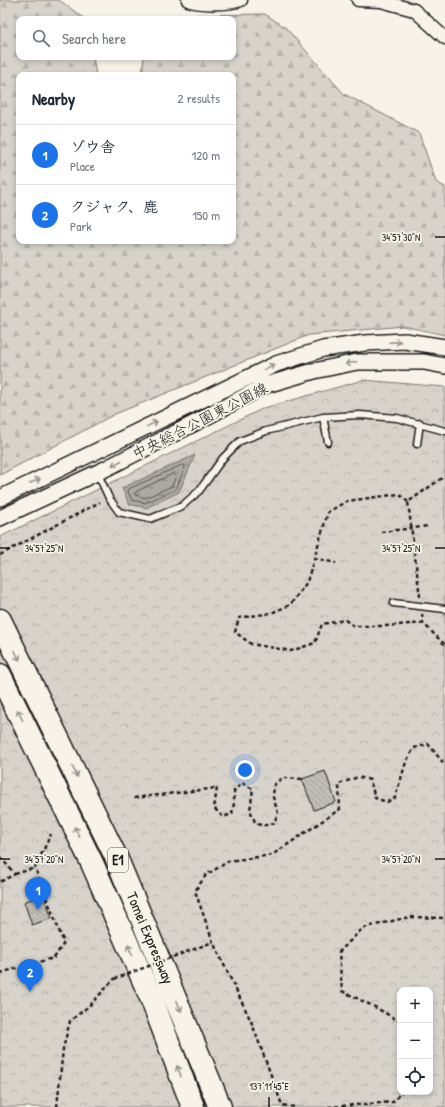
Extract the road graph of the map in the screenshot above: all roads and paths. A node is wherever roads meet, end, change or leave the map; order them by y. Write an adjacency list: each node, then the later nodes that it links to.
1 (188, 0): 2 (street)
2 (241, 0)
3 (358, 0): 4 (street)
4 (445, 38)
5 (445, 347): 12 (street, one-way to 5)
6 (445, 366): 13 (street, 中央総合公園東公園線, one-way to 13)
7 (323, 417): 8 (lane); 10 (lane); 16 (lane)
8 (420, 423): 9 (lane); 11 (lane)
9 (445, 431)
10 (328, 442)
11 (417, 444)
12 (88, 455): 13 (street); 15 (street, one-way to 12)
13 (97, 472): 16 (lane); 18 (street, 中央総合公園東公園線)
14 (445, 476): 17 (path)
15 (0, 498)
16 (109, 498): 22 (path)
17 (408, 502): 20 (path); 23 (path)
18 (0, 518)
19 (430, 526): 20 (path)
20 (411, 529): 21 (path); 26 (path)
21 (381, 532)
22 (0, 555)
23 (314, 558): 24 (path); 29 (path)
24 (336, 563)
25 (393, 603): 26 (lane)
26 (421, 607): 27 (lane); 29 (path)
27 (445, 609)
28 (0, 620): 47 (highway, Tomei Expressway / E1, one-way to 47)
29 (423, 623): 30 (path)
30 (445, 645)
31 (0, 675): 46 (highway, Tomei Expressway / E1, one-way to 31)
32 (445, 765): 41 (path)
33 (302, 779): 34 (path)
34 (134, 798)
35 (51, 834): 37 (path)
36 (0, 857): 38 (path)
37 (36, 868): 38 (path); 42 (path)
38 (15, 874): 39 (path)
39 (0, 882)
40 (445, 918): 43 (path)
41 (214, 942): 45 (path, bridge); 48 (path)
42 (0, 973)
43 (397, 1020)
44 (399, 1095): 49 (path)
45 (56, 1107)
46 (193, 1107)
47 (220, 1107)
48 (294, 1107)
49 (328, 1107)

